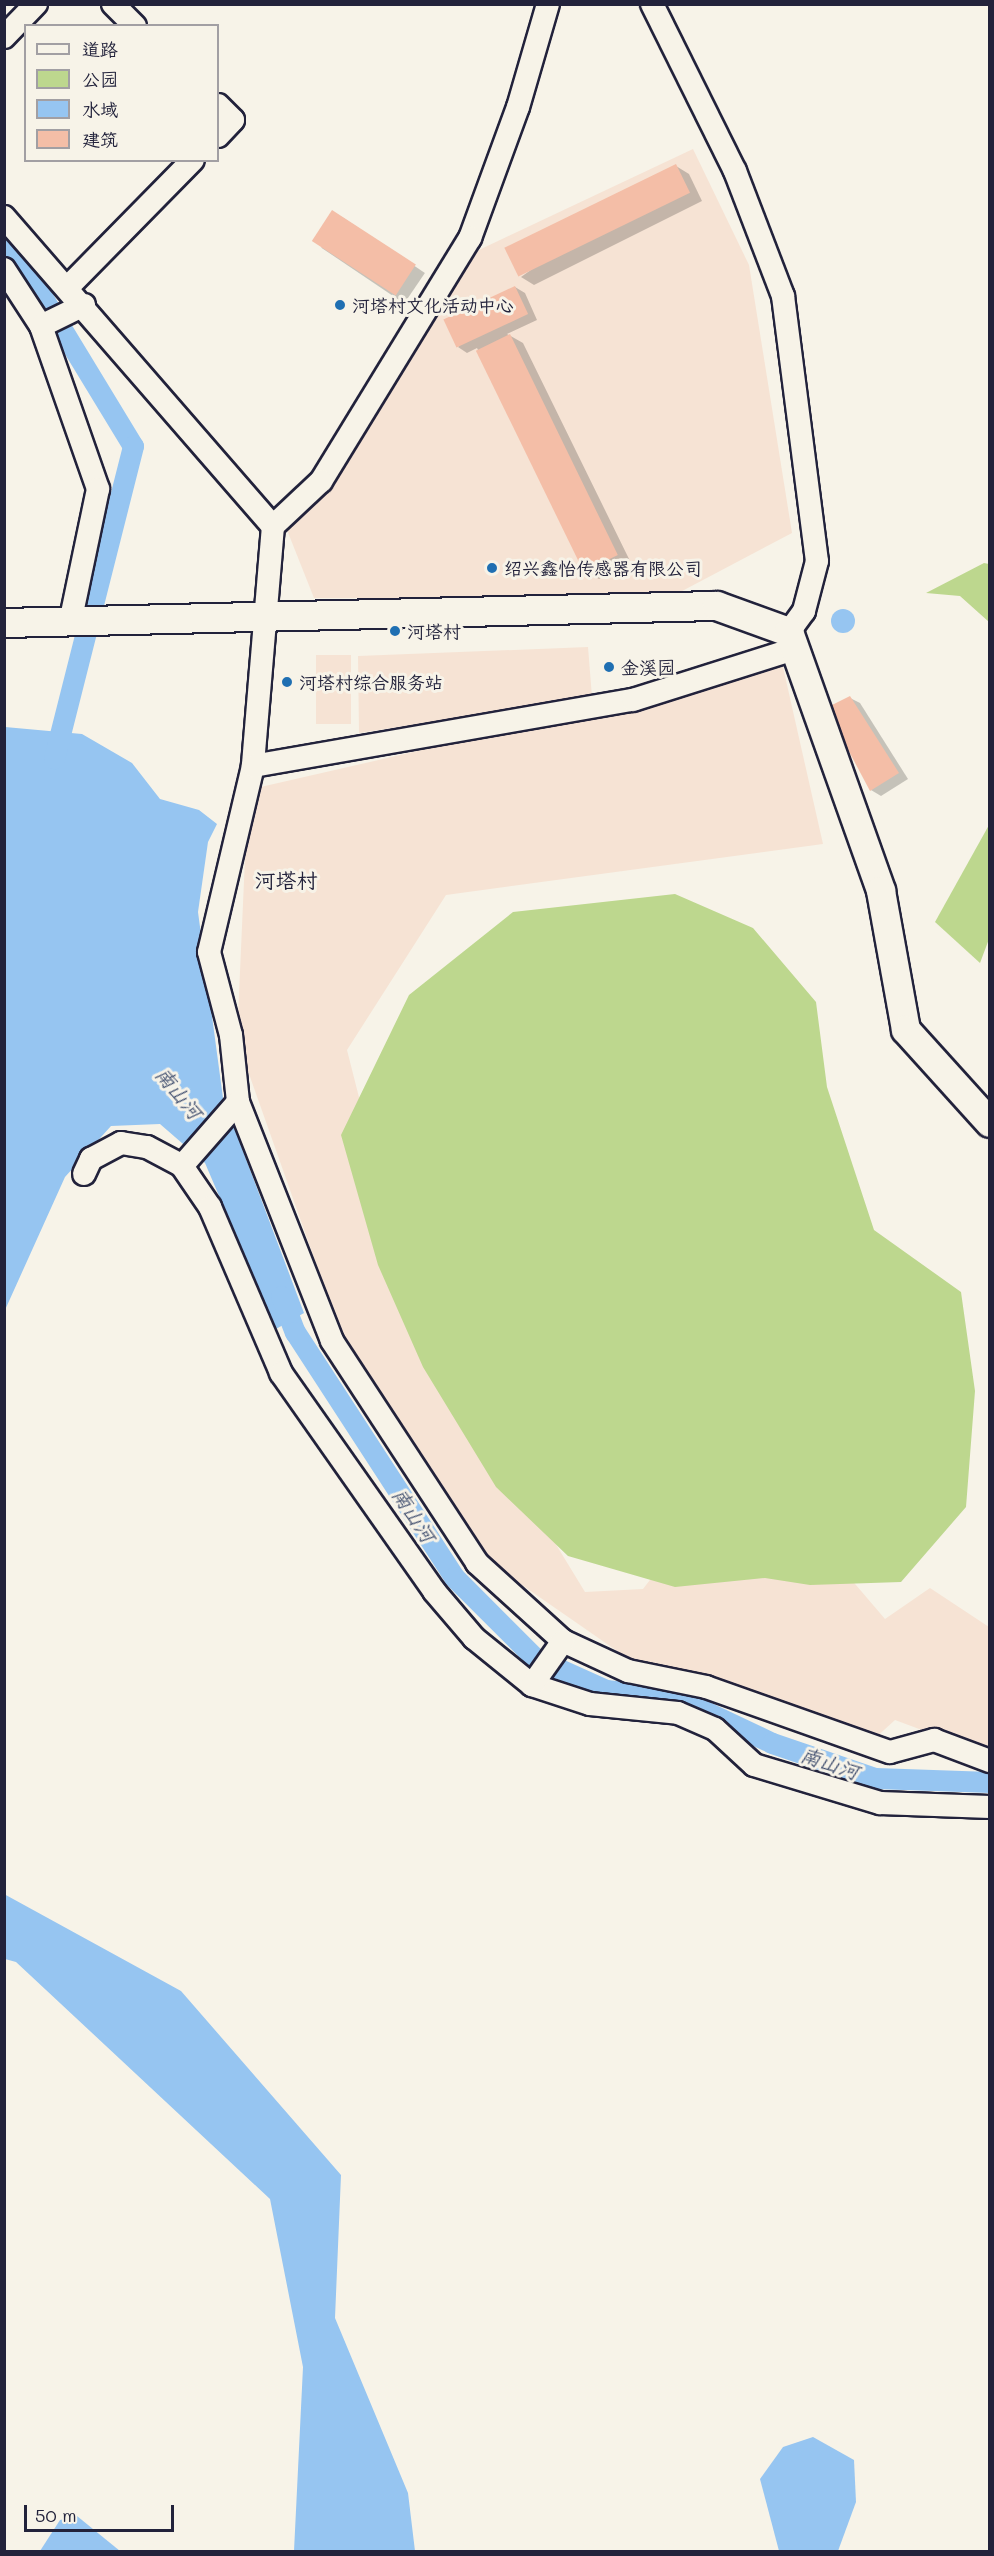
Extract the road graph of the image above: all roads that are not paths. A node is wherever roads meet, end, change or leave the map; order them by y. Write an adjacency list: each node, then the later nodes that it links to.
1 (36, 4): 6 (street)
2 (113, 4): 5 (street)
3 (548, 4): 15 (street)
4 (652, 4): 19 (street)
5 (133, 24)
6 (4, 37)
7 (219, 106): 8 (street)
8 (219, 135)
9 (191, 162): 12 (street)
10 (4, 217): 12 (street)
11 (4, 269): 14 (street)
12 (68, 287): 13 (street)
13 (84, 305): 14 (street); 15 (street)
14 (41, 326): 18 (street)
15 (273, 526): 16 (street)
16 (268, 621): 18 (street); 19 (street); 20 (street)
17 (4, 623): 18 (street)
18 (72, 623)
19 (793, 640): 20 (street); 22 (street)
20 (253, 766): 21 (street)
21 (238, 1102): 23 (street); 25 (street)
22 (990, 1123)
23 (182, 1166): 24 (street); 26 (street)
24 (84, 1174)
25 (562, 1641): 26 (street); 27 (street)
26 (532, 1685): 28 (street)
27 (990, 1761)
28 (990, 1807)

